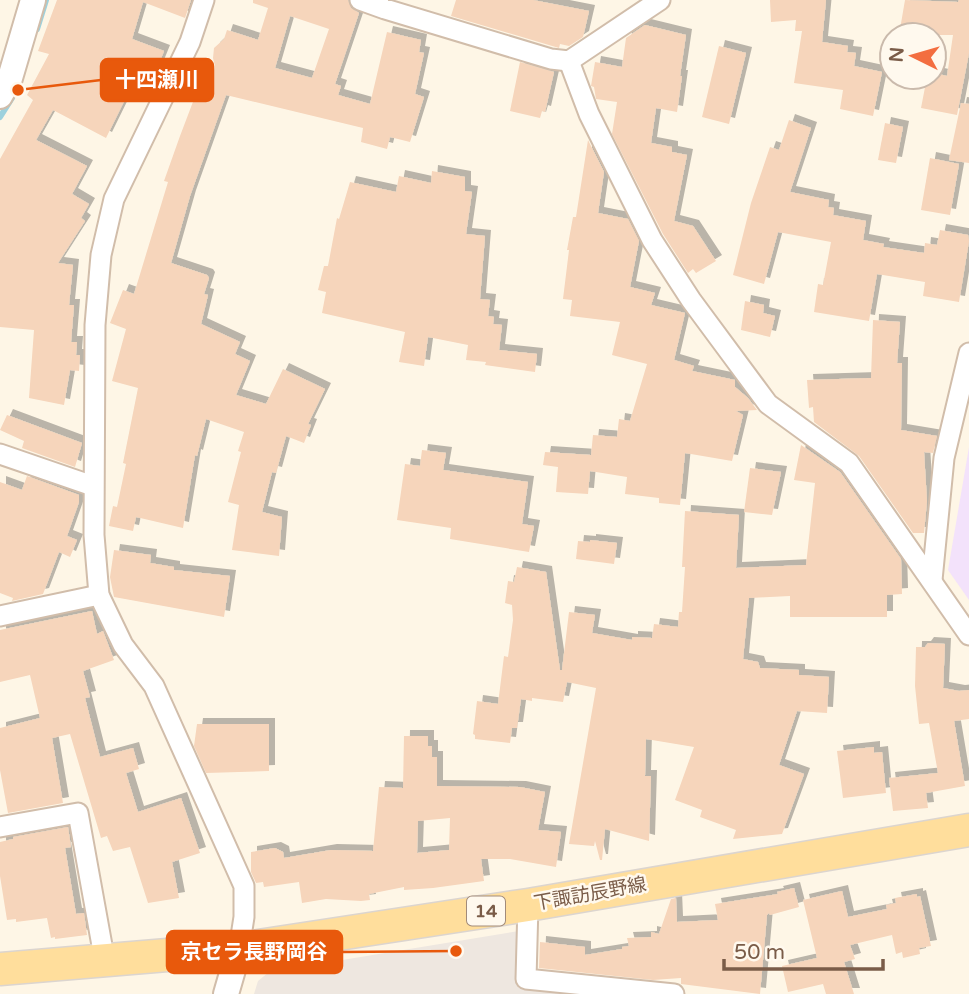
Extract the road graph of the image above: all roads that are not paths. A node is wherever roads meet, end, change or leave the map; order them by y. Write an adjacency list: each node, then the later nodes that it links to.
1 (33, 0): 6 (street)
2 (204, 0): 9 (street)
3 (360, 0): 5 (street)
4 (660, 0): 5 (street)
5 (569, 61): 10 (street)
6 (0, 96)
7 (969, 354): 10 (street)
8 (0, 454): 9 (street)
9 (93, 486): 11 (street)
10 (932, 580): 13 (street)
11 (99, 595): 12 (street); 17 (street)
12 (0, 616)
13 (969, 635)
14 (0, 827): 18 (street)
15 (969, 830): 16 (main road, 下諏訪辰野線 / 14)
16 (528, 905): 17 (main road, 下諏訪辰野線 / 14); 21 (street)
17 (239, 949): 18 (main road, 下諏訪辰野線 / 14); 20 (street)
18 (105, 962): 19 (main road, 下諏訪辰野線 / 14)
19 (0, 969)
20 (226, 994)
21 (674, 994)

